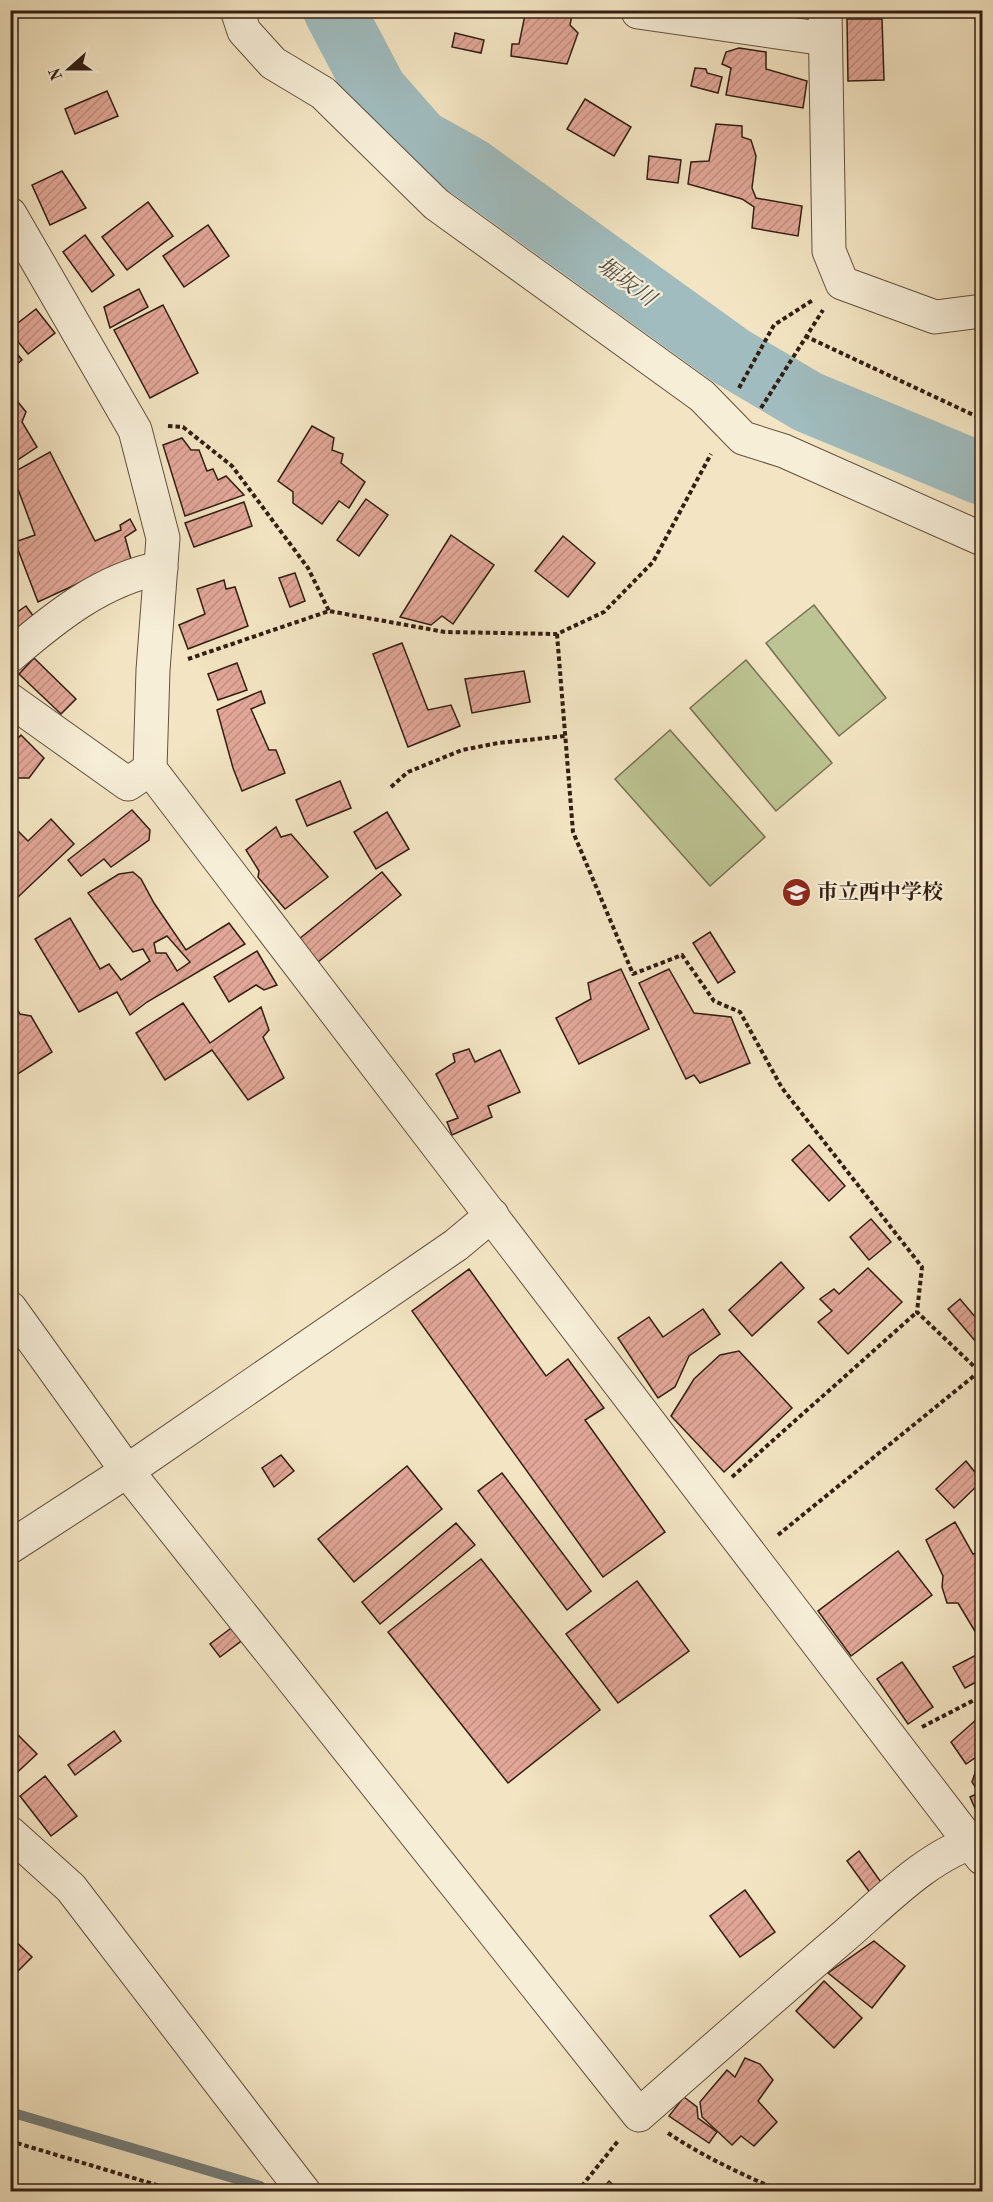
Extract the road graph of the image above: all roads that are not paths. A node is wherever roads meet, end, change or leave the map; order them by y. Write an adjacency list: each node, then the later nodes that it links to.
1 (237, 10): 6 (street)
2 (638, 12): 3 (street)
3 (825, 25): 5 (street)
4 (10, 214): 7 (street)
5 (982, 311)
6 (982, 539)
7 (161, 568): 8 (street); 10 (street)
8 (10, 656)
9 (10, 700): 10 (street)
10 (150, 769): 11 (street)
11 (492, 1215): 13 (street); 16 (street)
12 (10, 1308): 13 (street)
13 (127, 1472): 14 (street); 16 (street)
14 (10, 1547)
15 (10, 1833): 17 (street)
16 (979, 1847)
17 (304, 2192)

